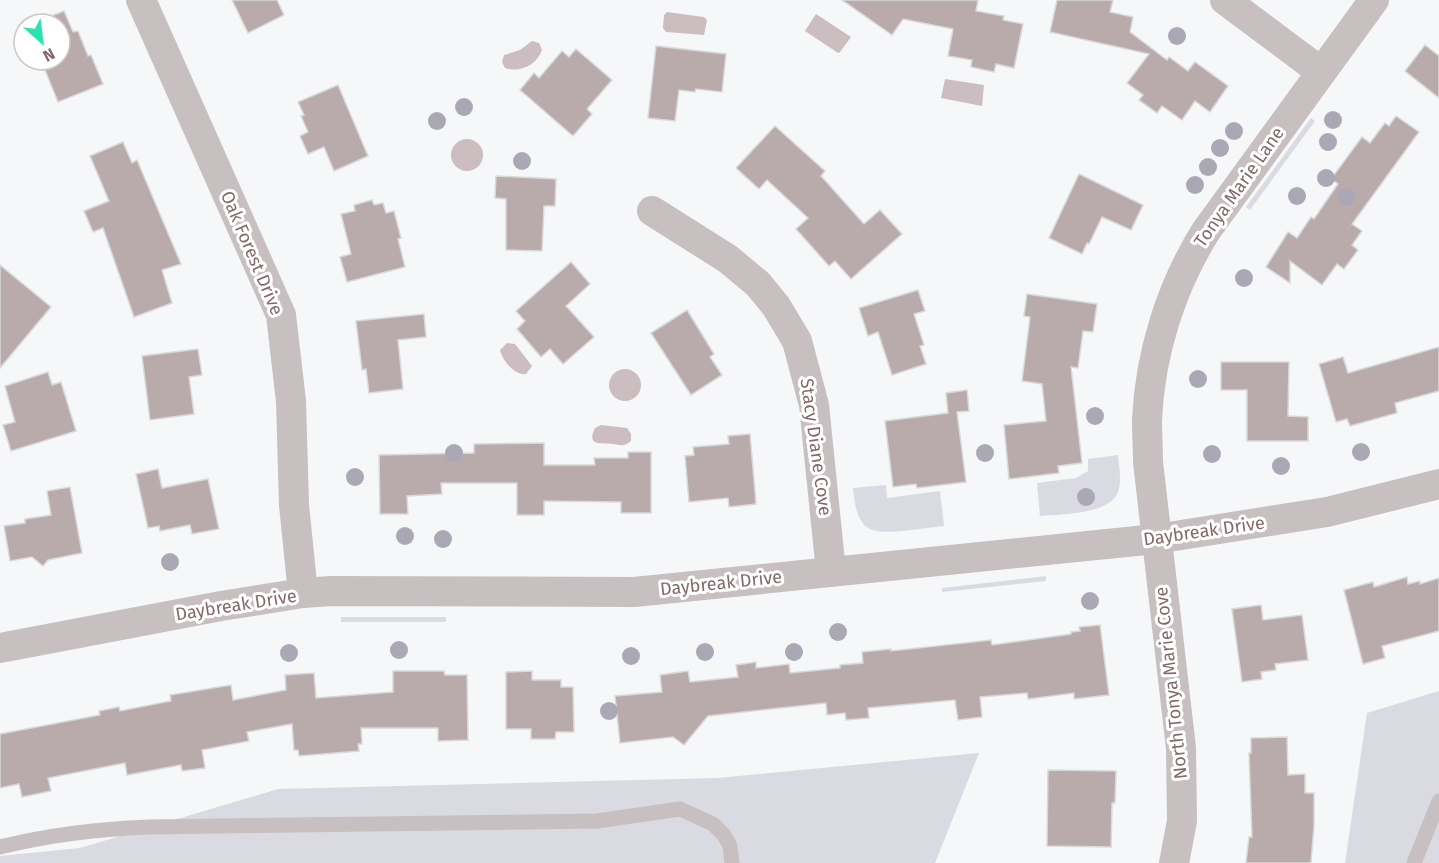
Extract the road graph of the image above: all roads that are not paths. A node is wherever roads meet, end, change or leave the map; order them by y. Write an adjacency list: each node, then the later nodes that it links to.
1 (141, 0): 9 (street, Oak Forest Drive)
2 (1225, 0): 4 (street)
3 (1374, 0): 4 (street, Tonya Marie Lane)
4 (1320, 71): 7 (street, Tonya Marie Lane)
5 (652, 212): 8 (street, Stacy Diane Cove)
6 (1439, 484): 7 (street, Daybreak Drive)
7 (1156, 538): 8 (street, Daybreak Drive); 14 (street, North Tonya Marie Cove)
8 (831, 572): 9 (street, Daybreak Drive)
9 (303, 593): 10 (street, Daybreak Drive)
10 (0, 648)
11 (1439, 801): 15 (lane)
12 (0, 847): 13 (lane)
13 (732, 863)
14 (1174, 863)
15 (1414, 863)

